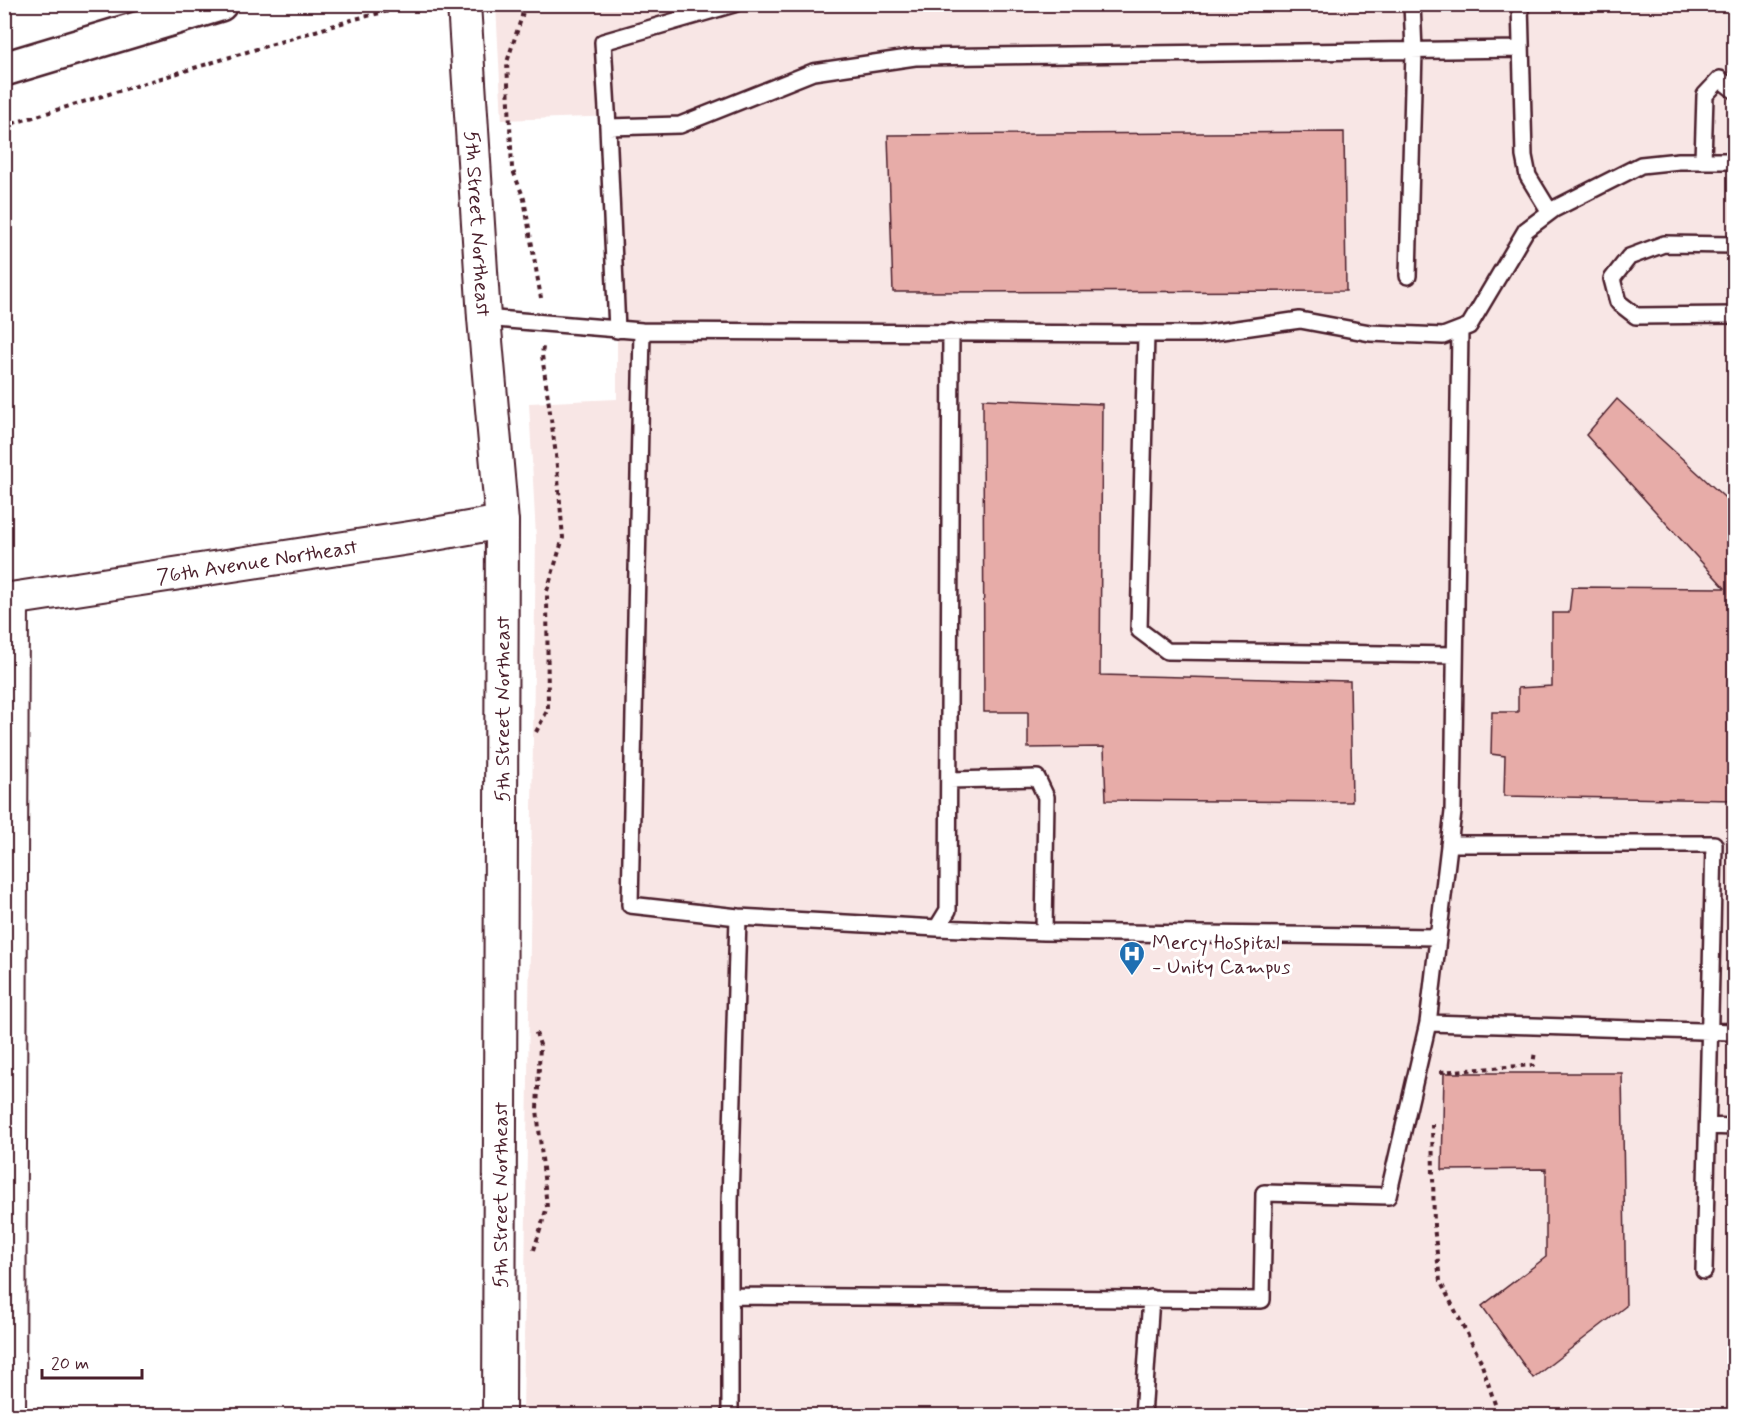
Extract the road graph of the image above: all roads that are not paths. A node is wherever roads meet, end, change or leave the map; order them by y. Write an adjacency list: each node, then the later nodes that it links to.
1 (220, 4): 8 (street)
2 (464, 4): 17 (street, 5th Street Northeast)
3 (734, 4): 10 (lane)
4 (1412, 4): 7 (lane)
5 (1520, 4): 6 (lane)
6 (1521, 49): 7 (lane); 13 (lane)
7 (1414, 51): 10 (lane); 15 (lane)
8 (4, 69)
9 (1734, 90): 11 (lane)
10 (608, 128): 18 (lane)
11 (1703, 161): 12 (lane); 13 (lane)
12 (1734, 161)
13 (1550, 212): 19 (lane)
14 (1734, 245): 16 (lane)
15 (1408, 276)
16 (1734, 315)
17 (484, 318): 18 (lane); 23 (street, 5th Street Northeast)
18 (617, 330): 20 (lane)
19 (1460, 330): 22 (lane); 25 (lane)
20 (642, 331): 21 (lane); 28 (lane)
21 (951, 332): 22 (lane); 26 (lane)
22 (1146, 334): 25 (lane)
23 (502, 522): 24 (street, 76th Avenue Northeast); 41 (street, 5th Street Northeast)
24 (8, 599): 40 (street)
25 (1455, 655): 27 (lane)
26 (949, 780): 29 (lane); 30 (lane)
27 (1449, 843): 31 (lane); 33 (lane)
28 (738, 917): 29 (lane); 38 (lane)
29 (937, 928): 30 (lane)
30 (1044, 932): 31 (lane)
31 (1438, 936): 32 (lane)
32 (1428, 1023): 33 (lane); 39 (lane)
33 (1710, 1032): 34 (lane); 35 (lane)
34 (1734, 1032)
35 (1708, 1126): 36 (lane); 37 (lane)
36 (1734, 1127)
37 (1704, 1271)
38 (730, 1296): 39 (lane); 42 (lane)
39 (1150, 1298): 43 (lane)
40 (9, 1416)
41 (499, 1416)
42 (730, 1416)
43 (1143, 1416)

